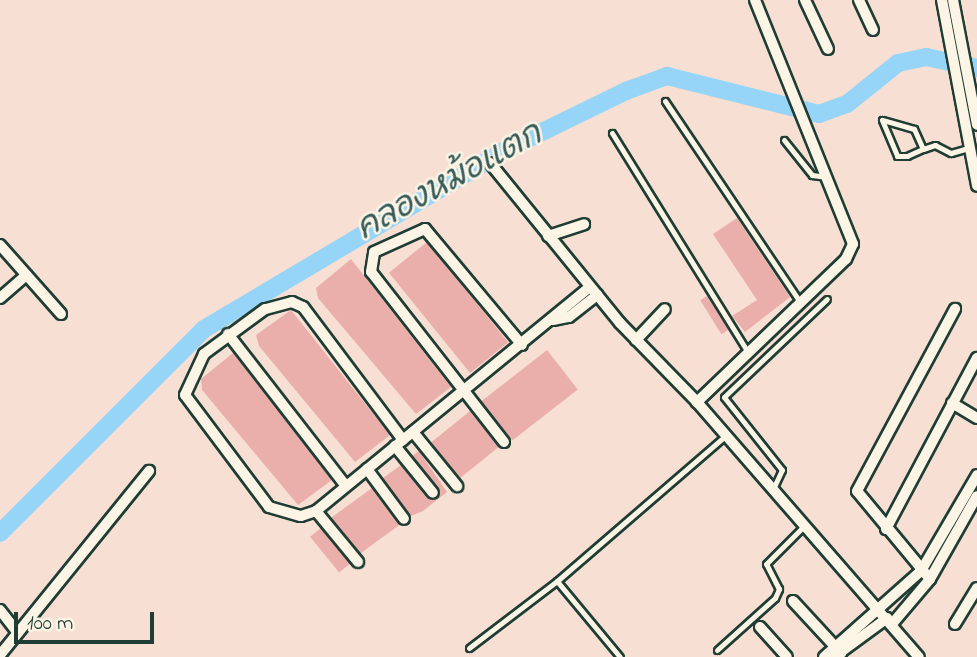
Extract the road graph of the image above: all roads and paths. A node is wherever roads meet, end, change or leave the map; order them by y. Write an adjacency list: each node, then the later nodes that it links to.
1 (755, 0): 18 (street)
2 (805, 0): 8 (street)
3 (859, 0): 6 (street)
4 (942, 0): 7 (street)
5 (953, 0): 7 (street)
6 (873, 30)
7 (954, 43): 9 (street); 11 (street)
8 (828, 49)
9 (975, 99): 11 (street); 12 (street)
10 (665, 101): 27 (lane)
11 (960, 101): 15 (street)
12 (977, 125)
13 (612, 133): 34 (lane)
14 (784, 140): 18 (lane)
15 (969, 148): 16 (lane); 19 (street)
16 (923, 149): 16 (lane)
17 (490, 163): 21 (street)
18 (830, 177): 27 (street)
19 (977, 186)
20 (584, 224): 21 (street)
21 (548, 236): 24 (street)
22 (0, 245): 23 (street)
23 (26, 275): 25 (street); 30 (street)
24 (593, 291): 32 (street); 33 (street)
25 (0, 298)
26 (827, 299): 49 (lane)
27 (800, 302): 34 (street)
28 (666, 309): 32 (street)
29 (955, 309): 55 (street)
30 (61, 314)
31 (229, 334): 43 (street); 47 (street); 52 (street)
32 (636, 340): 37 (street)
33 (522, 345): 36 (street); 36 (street)
34 (748, 352): 37 (street)
35 (977, 358): 38 (street)
36 (466, 390): 40 (street); 42 (street)
37 (697, 402): 41 (street)
38 (952, 403): 39 (street); 55 (street)
39 (977, 418)
40 (413, 432): 43 (street); 48 (street)
41 (726, 435): 49 (street); 59 (lane)
42 (504, 442)
43 (399, 443): 44 (street); 50 (street)
44 (367, 470): 47 (street); 53 (street)
45 (149, 471): 67 (street)
46 (976, 482): 57 (street)
47 (346, 486): 52 (street)
48 (457, 486)
49 (773, 489): 54 (street)
50 (433, 493)
51 (977, 496): 58 (street)
52 (316, 511): 56 (street)
53 (404, 519)
54 (804, 525): 62 (street); 69 (lane)
55 (886, 529): 57 (street)
56 (358, 562)
57 (921, 571): 58 (street); 62 (street)
58 (930, 579): 64 (street)
59 (557, 581): 68 (lane); 72 (lane)
60 (977, 588): 65 (street)
61 (793, 601): 70 (street)
62 (878, 608): 64 (street); 70 (street)
63 (0, 610): 67 (street)
64 (890, 621): 70 (street); 74 (street)
65 (955, 624)
66 (760, 627): 73 (street)
67 (18, 633): 71 (street)
68 (469, 648)
69 (717, 650)
70 (834, 653)
71 (0, 655)
72 (620, 657)
73 (787, 657)
74 (919, 657)

